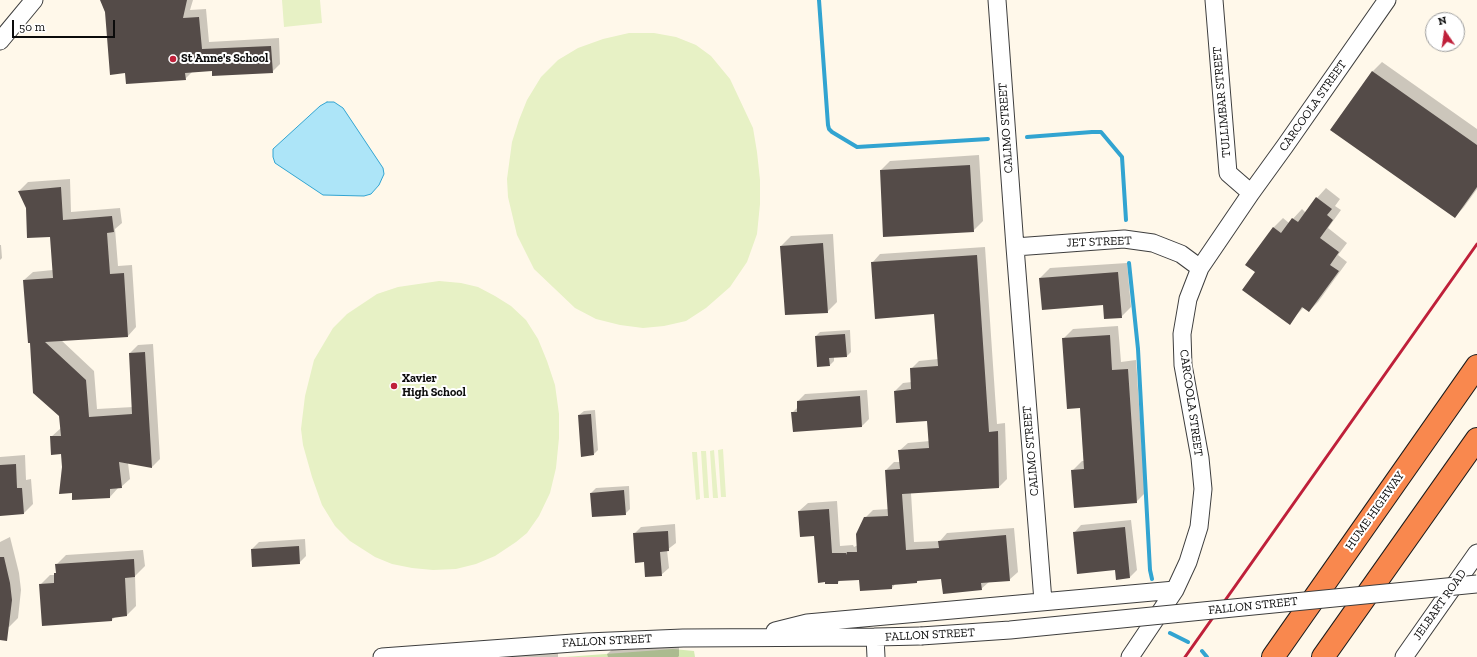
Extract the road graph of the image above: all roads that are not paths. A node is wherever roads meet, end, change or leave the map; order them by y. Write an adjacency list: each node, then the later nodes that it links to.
1 (34, 0): 5 (street)
2 (997, 0): 7 (street, CALIMO STREET)
3 (1214, 0): 6 (street, TULLIMBAR STREET)
4 (1386, 0): 6 (street, CARCOOLA STREET)
5 (0, 41)
6 (1251, 193): 8 (street, CARCOOLA STREET)
7 (1015, 247): 8 (street, JET STREET); 14 (street, CALIMO STREET)
8 (1200, 268): 13 (street, CARCOOLA STREET)
9 (1477, 366): 20 (highway, HUME HIGHWAY)
10 (1477, 439): 21 (highway)
11 (1477, 553): 22 (street, JELBART ROAD)
12 (1477, 584): 16 (street, FALLON STREET, bridge)
13 (1174, 590): 14 (street); 19 (street, CARCOOLA STREET)
14 (1043, 601): 15 (street)
15 (743, 638): 16 (street, FALLON STREET); 17 (street, FALLON STREET)
16 (875, 638): 18 (street)
17 (382, 657)
18 (876, 657)
19 (1130, 657)
20 (1273, 657)
21 (1323, 657)
22 (1404, 657)

